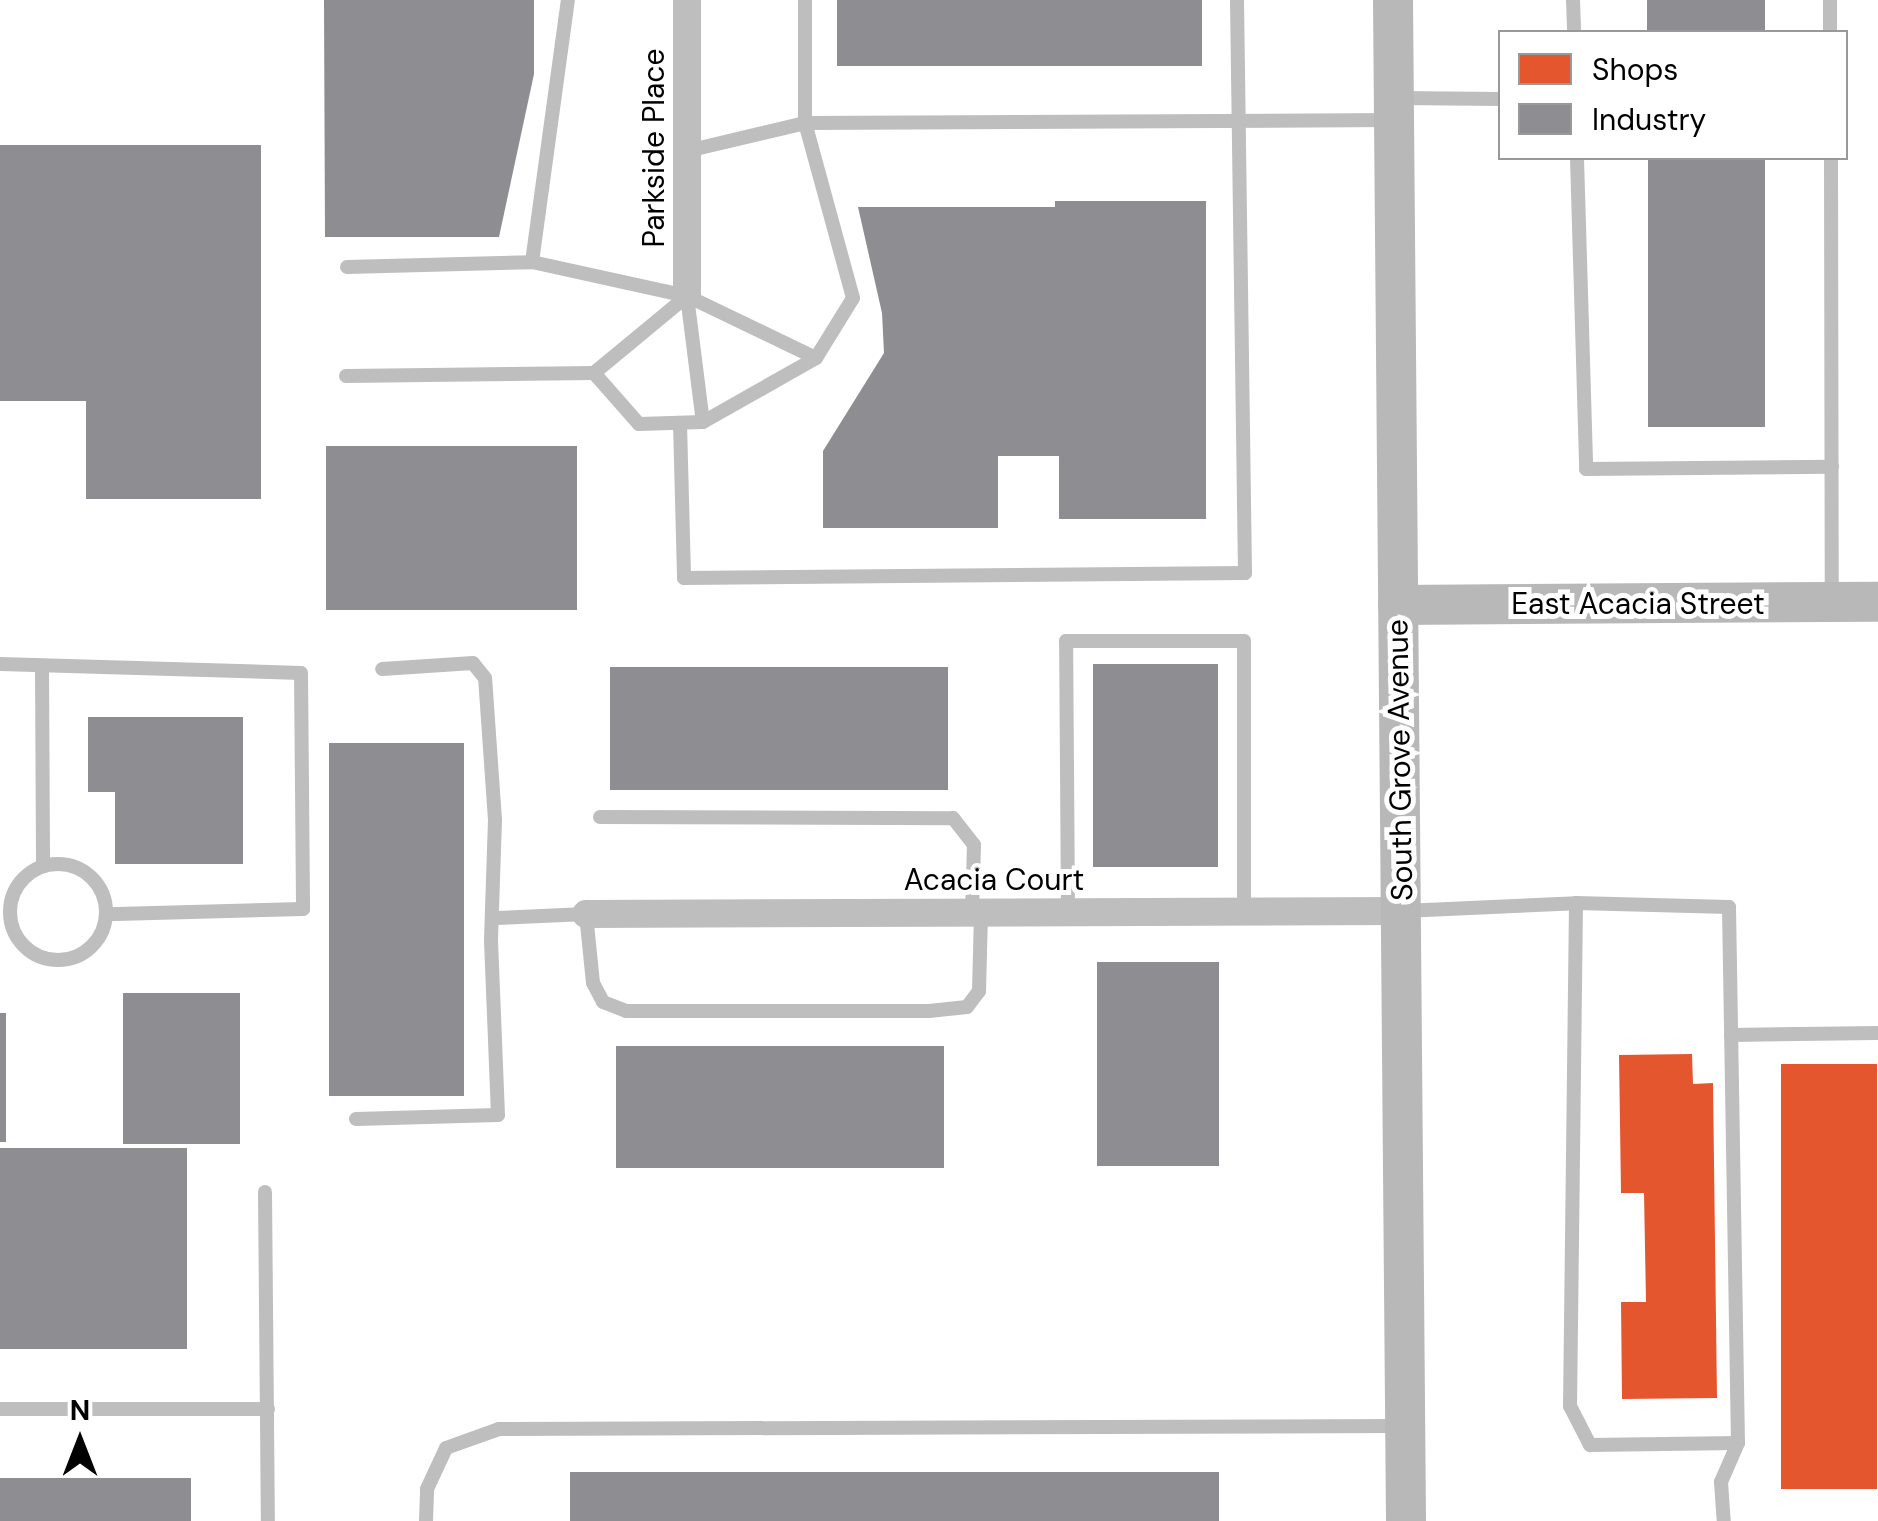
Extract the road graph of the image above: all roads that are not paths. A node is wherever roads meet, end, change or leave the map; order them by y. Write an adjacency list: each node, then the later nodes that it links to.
1 (568, 0): 17 (lane)
2 (687, 0): 14 (street, Parkside Place)
3 (805, 0): 13 (lane)
4 (1236, 0): 12 (lane)
5 (1392, 0): 11 (main road, South Grove Avenue)
6 (1573, 0): 8 (lane)
7 (1830, 0): 9 (lane)
8 (1574, 30)
9 (1830, 30)
10 (1498, 98): 11 (lane)
11 (1394, 109): 12 (lane); 28 (main road, South Grove Avenue)
12 (1238, 120): 13 (lane); 24 (lane)
13 (804, 123): 14 (lane); 20 (lane)
14 (687, 151): 19 (street, Parkside Place)
15 (1577, 160): 25 (lane)
16 (1831, 160): 25 (lane)
17 (532, 262): 18 (lane); 19 (lane)
18 (347, 267)
19 (687, 296): 20 (lane); 21 (lane); 23 (lane)
20 (816, 358): 23 (lane)
21 (594, 373): 22 (lane); 24 (lane)
22 (346, 376)
23 (703, 422): 24 (lane)
24 (680, 423)
25 (1832, 468): 26 (lane)
26 (1832, 602): 27 (main road, East Acacia Street); 28 (main road, East Acacia Street)
27 (1878, 602)
28 (1398, 605): 36 (main road, South Grove Avenue)
29 (0, 664): 30 (lane)
30 (42, 666): 33 (lane); 40 (lane)
31 (382, 670): 42 (lane)
32 (600, 817): 39 (lane)
33 (43, 866): 35 (lane); 40 (lane)
34 (1576, 903): 36 (lane); 44 (lane); 50 (lane)
35 (5, 906): 40 (lane)
36 (1402, 911): 38 (street, Acacia Court); 49 (main road, South Grove Avenue)
37 (1068, 912): 38 (street, Acacia Court); 38 (lane); 39 (street, Acacia Court)
38 (1244, 912)
39 (977, 913): 41 (street, Acacia Court); 41 (lane)
40 (107, 914)
41 (586, 914): 42 (lane)
42 (496, 918): 45 (lane)
43 (1878, 1033): 44 (lane)
44 (1731, 1035): 50 (lane)
45 (356, 1120)
46 (265, 1192): 48 (lane)
47 (0, 1409): 48 (lane)
48 (268, 1409): 51 (lane)
49 (1405, 1426): 52 (lane); 53 (main road, South Grove Avenue)
50 (1738, 1444): 54 (lane)
51 (268, 1521)
52 (426, 1521)
53 (1406, 1521)
54 (1724, 1521)

